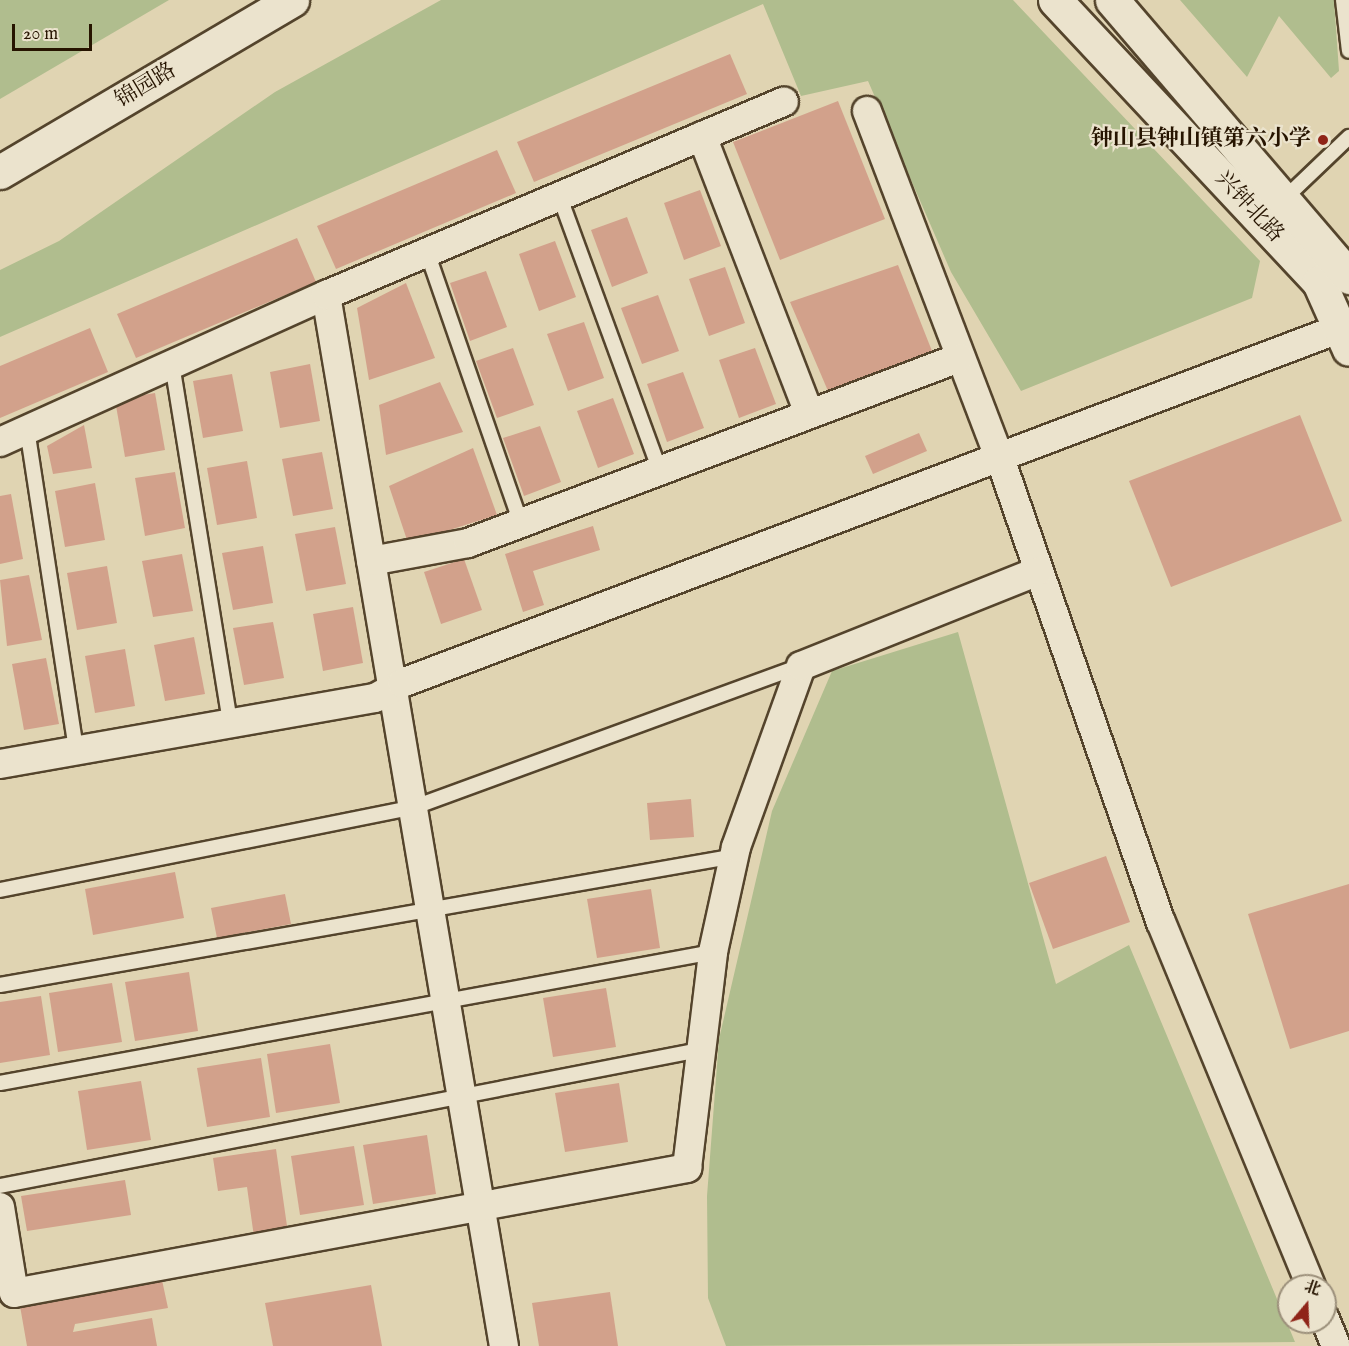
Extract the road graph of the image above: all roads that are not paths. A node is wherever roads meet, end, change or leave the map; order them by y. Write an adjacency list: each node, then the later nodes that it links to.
1 (292, 0): 10 (main road, 锦园路)
2 (1055, 0): 16 (main road, 兴钟北路)
3 (1112, 0): 12 (main road, 兴钟北路)
4 (1343, 0): 5 (lane)
5 (1349, 51)
6 (784, 102): 8 (street)
7 (867, 111): 17 (street)
8 (702, 136): 11 (street); 19 (street)
9 (1349, 137): 12 (lane)
10 (0, 172)
11 (559, 195): 13 (street); 23 (lane)
12 (1281, 202): 14 (main road, 兴钟北路)
13 (427, 252): 15 (street); 24 (lane)
14 (1349, 277)
15 (326, 295): 18 (street); 25 (street)
16 (1346, 334): 22 (street)
17 (959, 358): 19 (street); 22 (street)
18 (172, 364): 20 (street); 29 (lane)
19 (809, 414): 23 (street)
20 (27, 429): 21 (street); 30 (lane)
21 (0, 441)
22 (1001, 461): 26 (street); 28 (street)
23 (660, 471): 24 (street)
24 (521, 523): 25 (street)
25 (371, 561): 28 (street)
26 (1039, 571): 27 (street); 45 (street)
27 (801, 666): 32 (lane); 33 (street)
28 (392, 689): 29 (street); 32 (street)
29 (230, 724): 30 (street)
30 (76, 751): 31 (street)
31 (0, 764)
32 (412, 808): 34 (lane); 35 (street)
33 (735, 856): 35 (lane); 36 (street)
34 (0, 890)
35 (429, 910): 37 (lane); 38 (street)
36 (713, 952): 38 (lane); 39 (street)
37 (0, 985)
38 (445, 1001): 40 (lane); 41 (street)
39 (699, 1050): 41 (lane); 43 (street)
40 (0, 1083)
41 (460, 1095): 42 (lane); 43 (street)
42 (0, 1186)
43 (479, 1206): 44 (street); 46 (street)
44 (0, 1207)
45 (1306, 1274)
46 (504, 1346)

